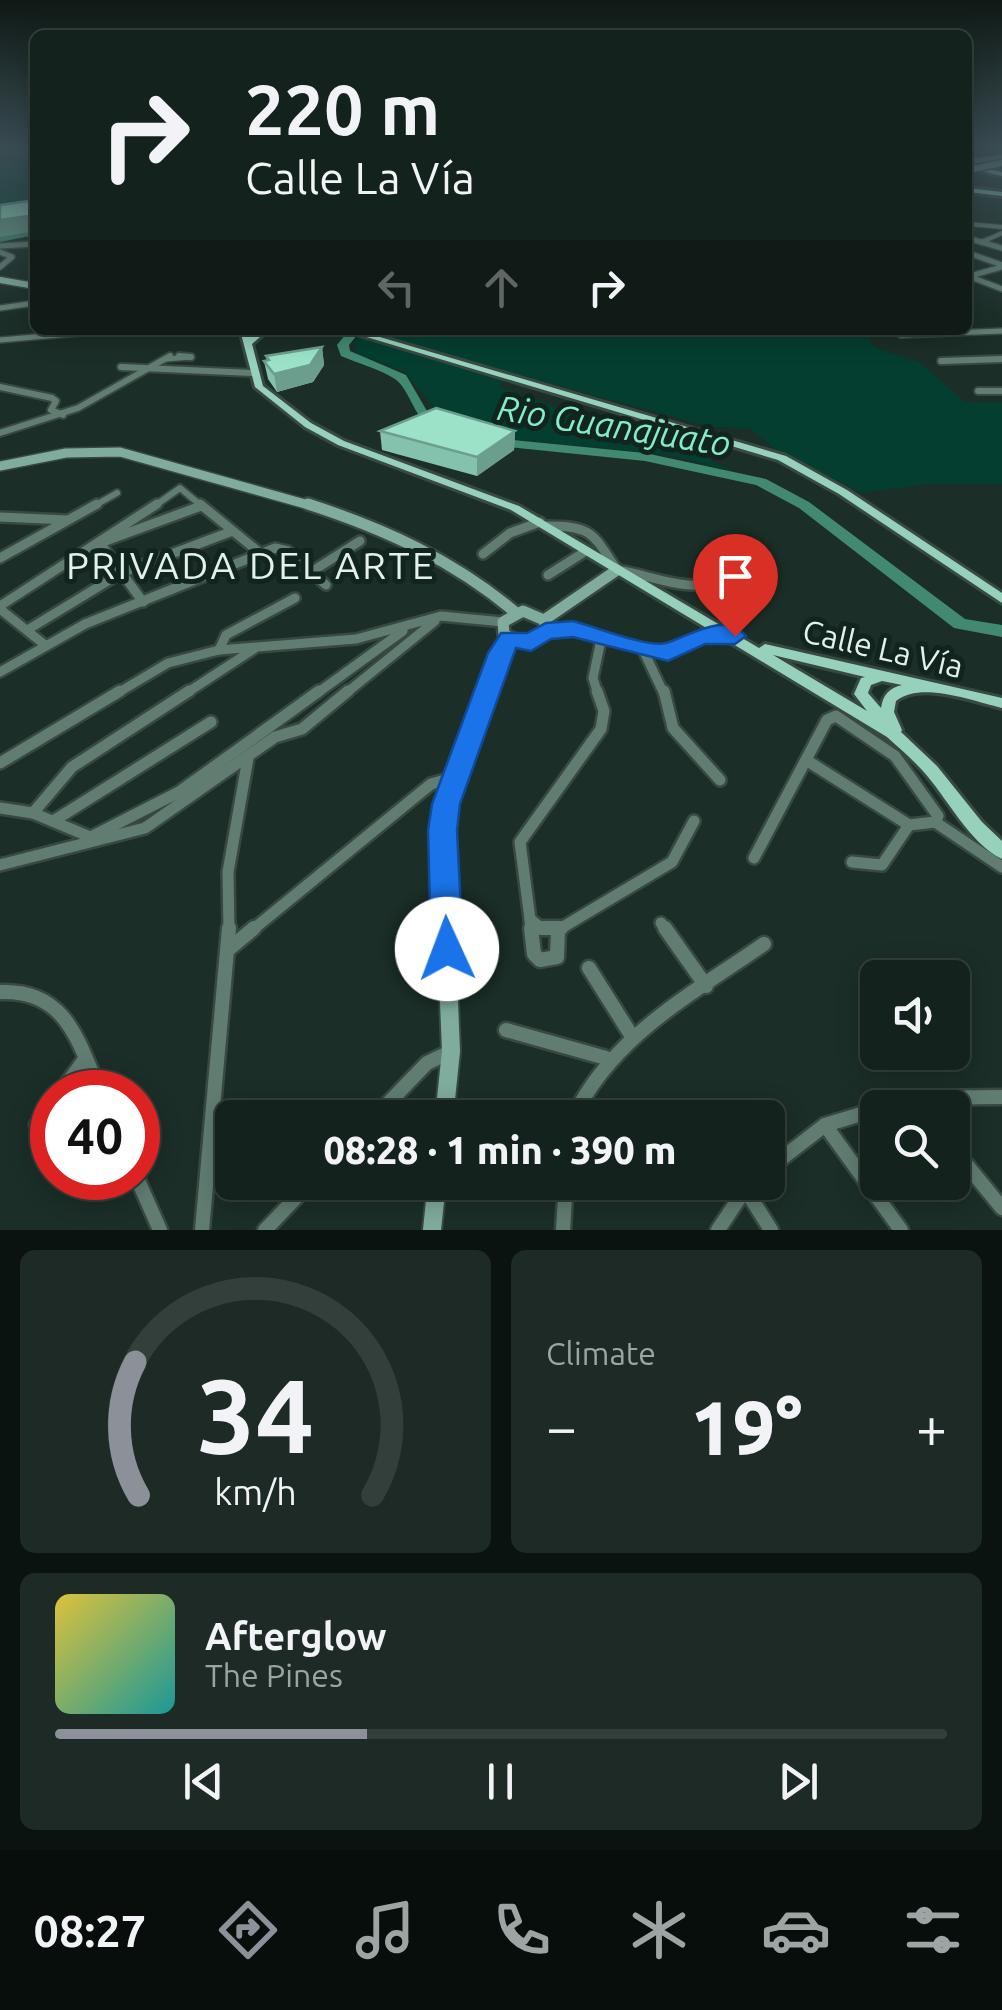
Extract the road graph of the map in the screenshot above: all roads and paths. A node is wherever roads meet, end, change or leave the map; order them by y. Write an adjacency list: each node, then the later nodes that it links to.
1 (972, 225): 2 (street)
2 (1001, 229): 4 (street)
3 (972, 239): 4 (street)
4 (982, 242): 6 (street)
5 (30, 245): 7 (street)
6 (1002, 248)
7 (0, 249): 10 (street)
8 (972, 255): 9 (street)
9 (1002, 266): 11 (street)
10 (0, 267)
11 (972, 275)
12 (972, 278): 15 (street)
13 (0, 280): 14 (street)
14 (30, 285)
15 (1002, 289)
16 (30, 304): 17 (street)
17 (0, 308)
18 (1002, 331): 19 (street)
19 (972, 332)
20 (58, 335): 25 (street)
21 (244, 335): 31 (main road)
22 (361, 335): 57 (main road)
23 (921, 335): 24 (street)
24 (901, 336)
25 (0, 340)
26 (192, 357): 30 (street)
27 (1002, 359): 28 (street)
28 (940, 361)
29 (121, 367): 30 (street)
30 (146, 370): 31 (street); 35 (street)
31 (252, 372): 42 (main road)
32 (0, 387): 35 (street)
33 (1002, 390): 34 (street)
34 (978, 391)
35 (63, 415): 36 (street)
36 (0, 433)
37 (0, 466): 60 (street)
38 (117, 493): 41 (street)
39 (201, 506): 43 (street); 45 (street); 45 (street)
40 (2, 518): 41 (street)
41 (68, 520): 50 (street)
42 (543, 524): 47 (main road); 49 (street); 51 (street)
43 (230, 532): 48 (street); 53 (street)
44 (360, 542): 52 (street)
45 (100, 543): 53 (street); 59 (street)
46 (746, 547): 51 (street)
47 (586, 551): 51 (main road); 54 (street)
48 (260, 553): 52 (street); 58 (street)
49 (483, 554)
50 (0, 558)
51 (617, 570): 64 (street); 66 (main road)
52 (310, 572): 55 (street)
53 (121, 573): 58 (street); 65 (street)
54 (548, 575)
55 (326, 585)
56 (295, 598): 72 (street)
57 (1002, 599)
58 (142, 602): 69 (street)
59 (0, 608): 65 (street)
60 (514, 612): 62 (street); 64 (street)
61 (441, 616): 62 (street); 63 (street); 80 (street)
62 (503, 622): 67 (street)
63 (410, 626): 71 (street); 80 (street)
64 (545, 626): 67 (street); 68 (street)
65 (29, 629): 69 (street)
66 (735, 636): 70 (main road); 73 (street)
67 (510, 639): 85 (street)
68 (601, 640): 73 (street); 100 (street)
69 (45, 645): 74 (street)
70 (753, 647): 75 (main road, Calle La Vía); 84 (main road)
71 (256, 648): 72 (street); 88 (street)
72 (219, 650): 83 (street)
73 (644, 652): 86 (street)
74 (0, 672)
75 (880, 676): 76 (main road, Calle La Vía); 79 (main road)
76 (928, 686): 77 (main road, Calle La Vía); 79 (main road)
77 (1002, 702)
78 (211, 722): 89 (street)
79 (895, 730): 84 (main road)
80 (259, 743): 81 (street); 93 (street)
81 (248, 758): 93 (street); 104 (street)
82 (806, 760): 91 (street); 92 (street); 96 (street)
83 (0, 763)
84 (932, 770): 95 (main road)
85 (457, 776): 104 (street); 110 (street)
86 (720, 780)
87 (0, 808): 88 (street)
88 (33, 813): 89 (street)
89 (55, 820): 93 (street)
90 (694, 822): 102 (street)
91 (936, 822): 92 (street); 99 (street)
92 (909, 826): 97 (street)
93 (95, 838): 94 (street)
94 (79, 843): 98 (street)
95 (1002, 852)
96 (754, 858)
97 (852, 862)
98 (0, 865)
99 (1002, 867)
100 (530, 919): 102 (street); 102 (street)
101 (661, 923): 106 (street)
102 (558, 930)
103 (764, 944): 106 (street)
104 (229, 949): 132 (street)
105 (588, 968): 109 (street)
106 (706, 986): 109 (street)
107 (0, 992): 111 (street)
108 (506, 1030): 112 (street)
109 (633, 1038): 112 (street)
110 (451, 1051): 117 (street); 118 (street)
111 (85, 1058): 113 (street); 114 (street)
112 (606, 1058): 119 (street)
113 (76, 1070)
114 (90, 1070)
115 (1002, 1097): 116 (street)
116 (970, 1099)
117 (391, 1100)
118 (446, 1100)
119 (579, 1100)
120 (860, 1115): 121 (street)
121 (826, 1126): 122 (street); 138 (street)
122 (785, 1157)
123 (970, 1169): 130 (street)
124 (147, 1200): 131 (street)
125 (294, 1200): 133 (street)
126 (435, 1200): 134 (street)
127 (565, 1200): 135 (street)
128 (737, 1200): 136 (street)
129 (755, 1200): 137 (street)
130 (1002, 1208)
131 (160, 1230)
132 (202, 1230)
133 (265, 1230)
134 (432, 1230)
135 (564, 1230)
136 (718, 1230)
137 (771, 1230)
138 (901, 1230)

